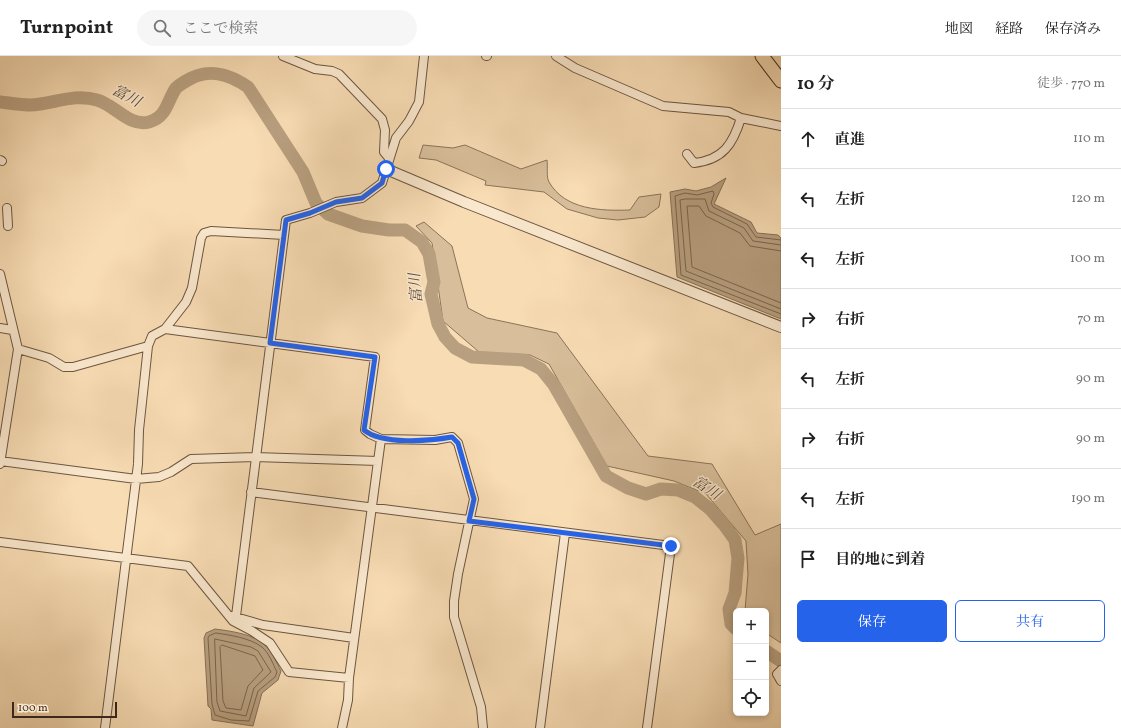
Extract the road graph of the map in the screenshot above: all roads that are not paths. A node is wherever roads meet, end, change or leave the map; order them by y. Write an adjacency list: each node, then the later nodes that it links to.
1 (283, 56): 9 (street)
2 (424, 56): 9 (street)
3 (556, 56): 6 (street)
4 (762, 56): 5 (main road)
5 (781, 81)
6 (741, 118): 7 (street); 8 (street)
7 (781, 126)
8 (686, 154)
9 (389, 158): 10 (street)
10 (386, 169): 13 (street); 15 (street)
11 (5, 214): 12 (street)
12 (8, 226)
13 (284, 234): 17 (street); 19 (street)
14 (0, 274): 18 (street)
15 (781, 327)
16 (0, 328): 18 (street)
17 (164, 329): 19 (street); 20 (street)
18 (12, 330): 21 (street)
19 (270, 343): 22 (street); 23 (street)
20 (148, 346): 21 (street); 26 (street)
21 (18, 349): 25 (street)
22 (381, 439): 24 (street); 29 (street)
23 (255, 457): 24 (street); 26 (street); 27 (street)
24 (378, 461): 28 (street)
25 (0, 462): 26 (street)
26 (136, 479): 32 (street)
27 (251, 492): 28 (street); 33 (street)
28 (372, 508): 29 (street); 34 (street)
29 (469, 521): 30 (street); 40 (street)
30 (564, 533): 41 (street); 42 (street)
31 (0, 542): 32 (street)
32 (127, 557): 33 (street); 38 (street)
33 (233, 616): 34 (street); 36 (street)
34 (354, 638): 36 (street)
35 (780, 671): 37 (street)
36 (349, 678): 39 (street)
37 (781, 681)
38 (105, 728)
39 (342, 728)
40 (483, 728)
41 (540, 728)
42 (648, 728)

